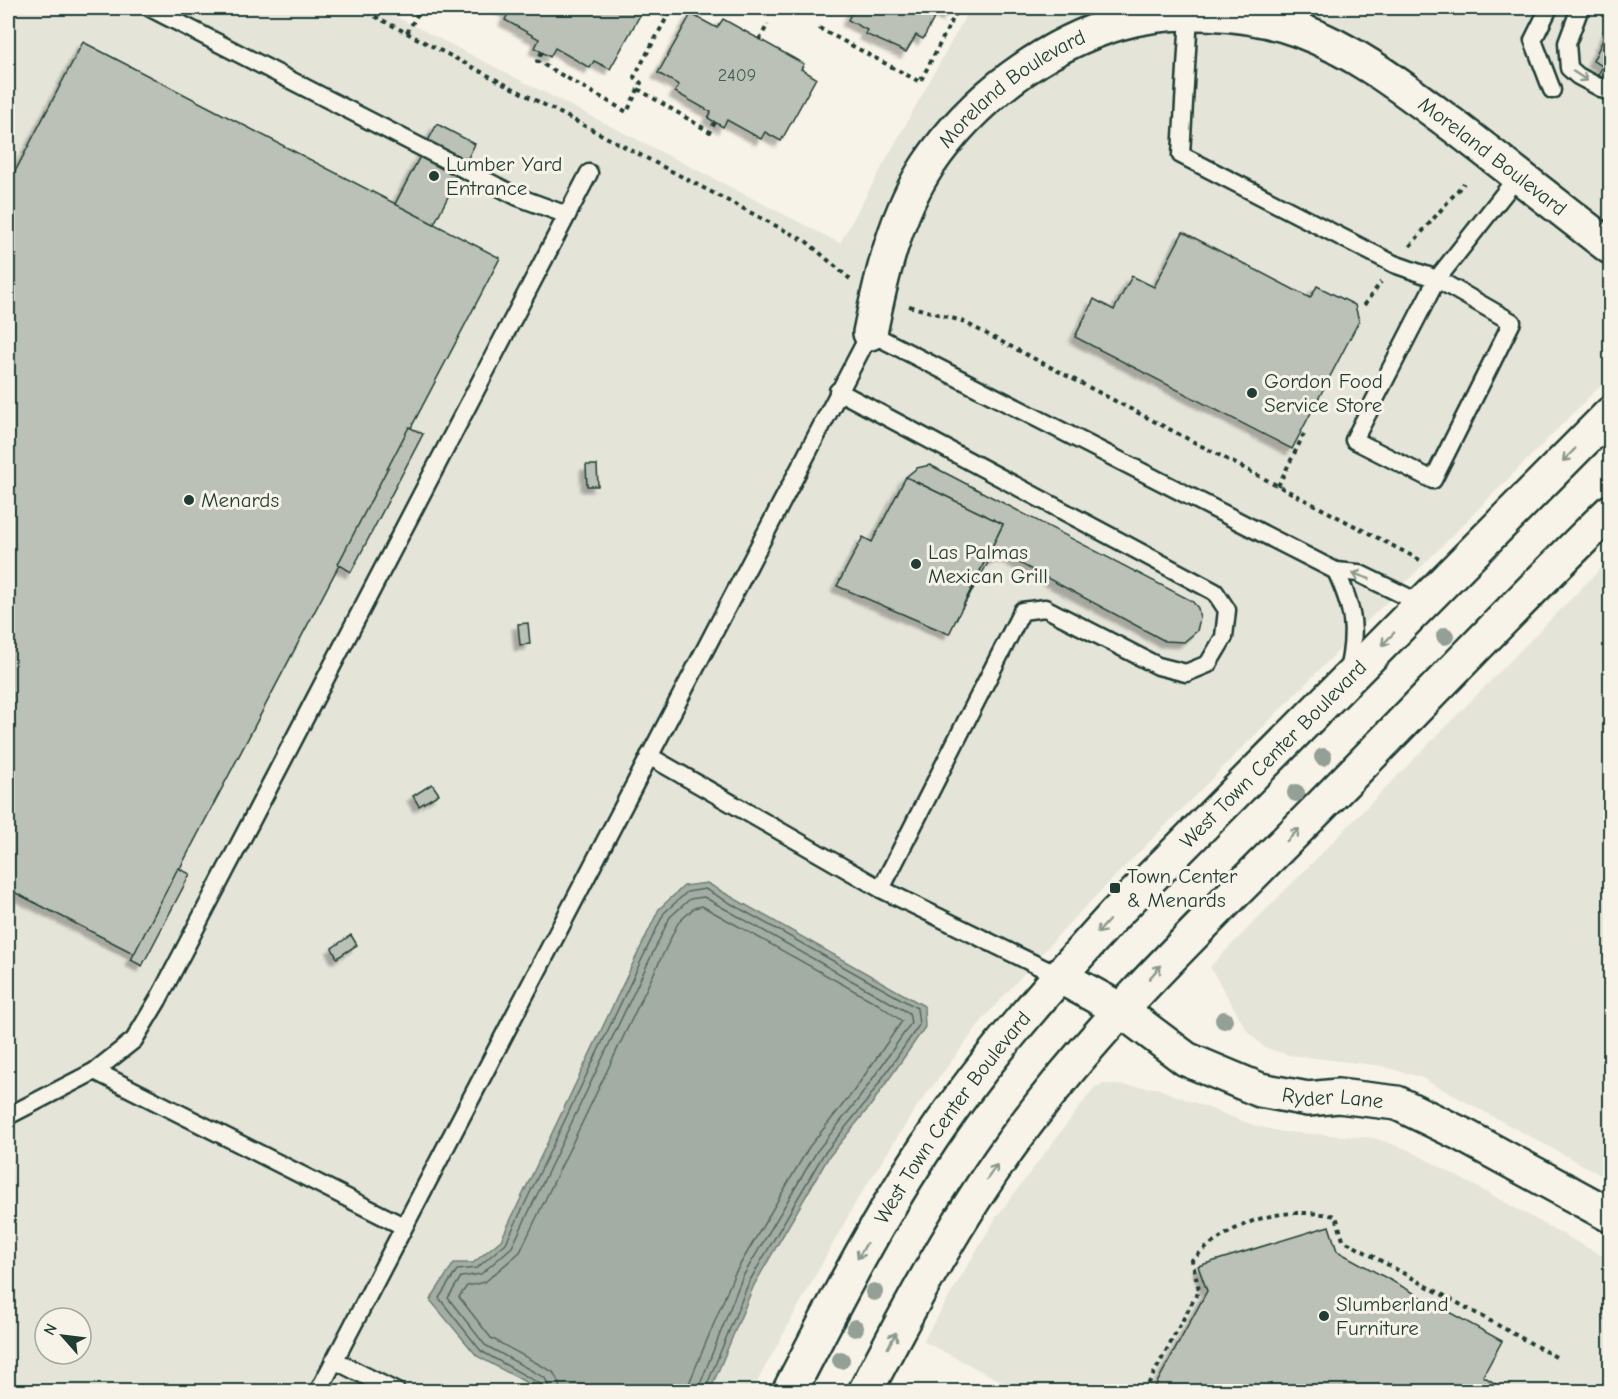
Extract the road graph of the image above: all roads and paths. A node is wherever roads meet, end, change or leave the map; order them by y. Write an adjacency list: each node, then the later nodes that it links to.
1 (150, 8): 20 (lane)
2 (359, 8): 11 (path)
3 (421, 8): 11 (path)
4 (672, 8): 14 (path)
5 (952, 8): 10 (path)
6 (1549, 8): 15 (lane)
7 (1580, 8): 16 (lane, one-way to 16)
8 (1189, 15): 19 (main road, Moreland Boulevard); 22 (lane); 25 (main road, Moreland Boulevard)
9 (768, 24): 12 (path)
10 (819, 28)
11 (407, 33): 23 (path)
12 (759, 40)
13 (542, 52): 14 (path)
14 (638, 90): 17 (path)
15 (1552, 90)
16 (1611, 93)
17 (715, 122)
18 (589, 173): 20 (lane)
19 (1518, 176): 21 (main road, Moreland Boulevard); 22 (lane)
20 (567, 215): 39 (lane)
21 (1611, 247)
22 (1437, 279): 22 (lane)
23 (856, 282)
24 (899, 302): 29 (path)
25 (870, 333): 26 (lane); 32 (lane)
26 (838, 391): 35 (lane); 36 (lane)
27 (1611, 414): 33 (main road, West Town Center Boulevard, one-way to 33)
28 (1304, 434): 29 (path)
29 (1278, 486): 31 (path)
30 (1611, 512): 38 (main road, one-way to 30)
31 (1430, 565)
32 (1336, 571): 33 (lane, one-way to 32); 34 (lane)
33 (1422, 604): 34 (main road, West Town Center Boulevard, one-way to 34)
34 (1345, 683): 37 (main road, West Town Center Boulevard, one-way to 37)
35 (649, 756): 36 (lane); 42 (lane)
36 (881, 889): 37 (lane)
37 (1059, 976): 38 (main road, Ryder Lane); 47 (main road, West Town Center Boulevard, one-way to 47)
38 (1121, 1010): 41 (main road, Ryder Lane); 48 (main road, one-way to 38)
39 (95, 1071): 40 (lane); 42 (lane)
40 (8, 1116)
41 (1611, 1215)
42 (403, 1226): 44 (lane)
43 (1556, 1357): 49 (path)
44 (334, 1359): 45 (lane); 46 (lane)
45 (318, 1392)
46 (397, 1392)
47 (789, 1392)
48 (865, 1392)
49 (1144, 1392)

